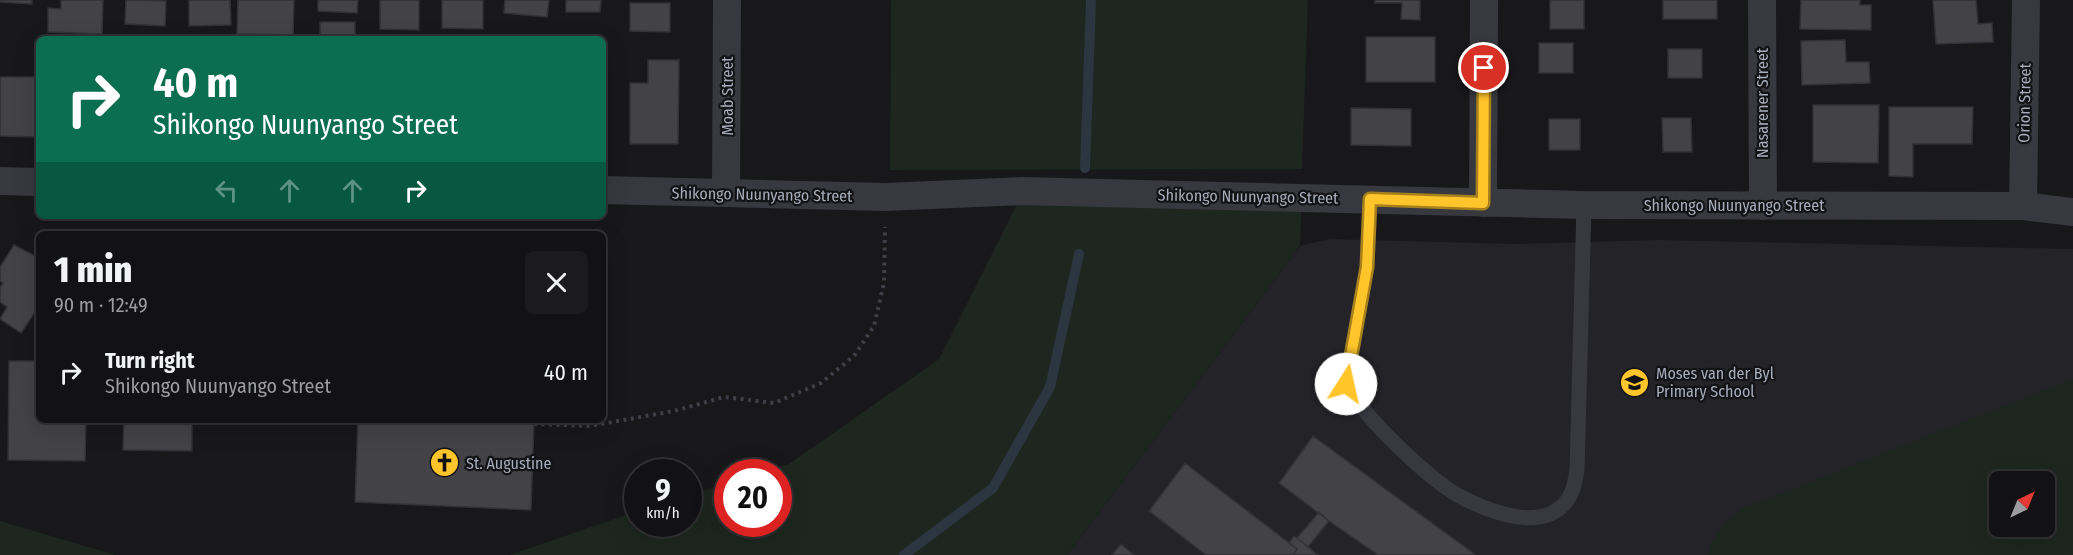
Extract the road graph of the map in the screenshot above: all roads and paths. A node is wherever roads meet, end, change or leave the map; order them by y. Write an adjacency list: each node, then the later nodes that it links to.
1 (727, 0): 8 (street, Moab Street)
2 (1484, 0): 11 (street)
3 (1762, 0): 13 (street, Nasarener Street)
4 (2025, 0): 14 (street, Orion Street)
5 (0, 181): 6 (street)
6 (36, 182)
7 (606, 190): 8 (street, Shikongo Nuunyango Street)
8 (726, 192): 9 (street, Shikongo Nuunyango Street)
9 (885, 197): 10 (street, Shikongo Nuunyango Street); 16 (path)
10 (1370, 199): 11 (street, Shikongo Nuunyango Street); 12 (lane)
11 (1483, 203): 12 (street, Shikongo Nuunyango Street)
12 (1584, 205): 13 (street, Shikongo Nuunyango Street)
13 (1763, 206): 14 (street, Shikongo Nuunyango Street)
14 (2023, 206): 15 (street, Shikongo Nuunyango Street)
15 (2073, 212)
16 (534, 424)

